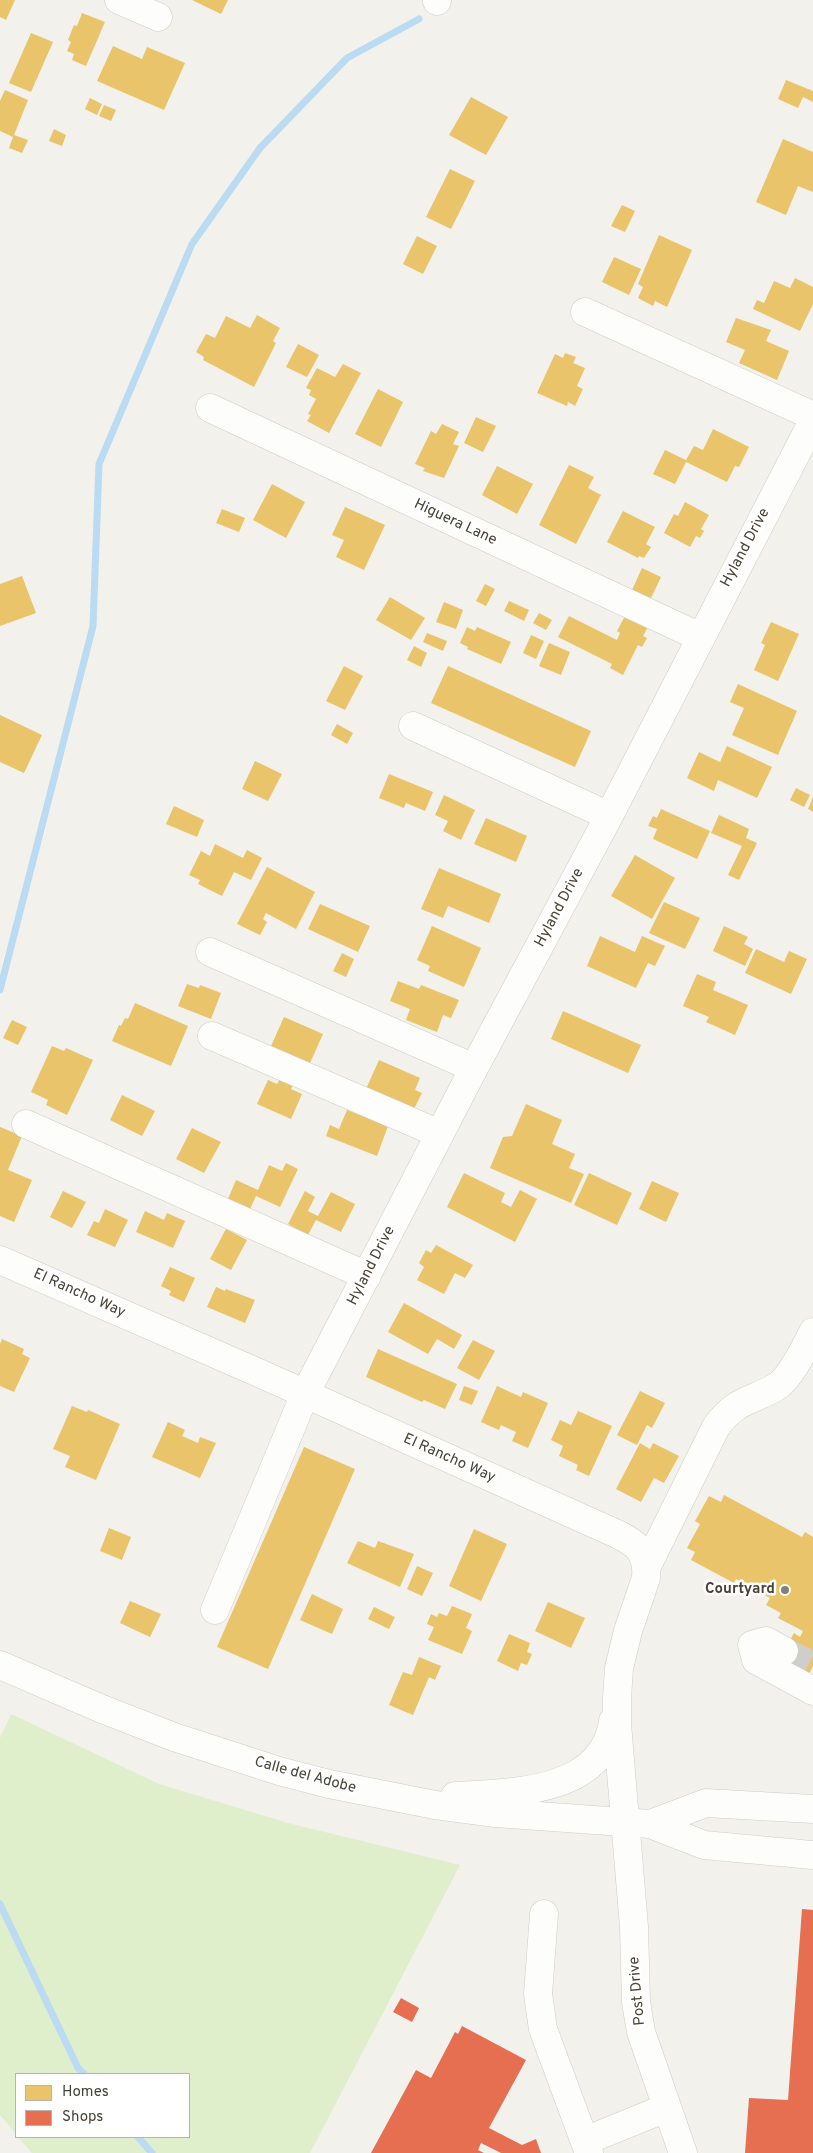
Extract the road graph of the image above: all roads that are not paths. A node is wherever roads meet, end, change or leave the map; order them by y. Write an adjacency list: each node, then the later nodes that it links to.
1 (119, 0): 2 (street)
2 (158, 17)
3 (585, 312): 5 (street)
4 (210, 408): 7 (street, Higuera Lane)
5 (813, 416)
6 (813, 421): 7 (street, Hyland Drive)
7 (700, 637): 9 (street, Hyland Drive)
8 (414, 726): 9 (street)
9 (609, 816): 12 (street, Hyland Drive)
10 (210, 952): 12 (street)
11 (212, 1036): 14 (street)
12 (474, 1068): 14 (street, Hyland Drive)
13 (26, 1124): 16 (street)
14 (440, 1134): 16 (street, Hyland Drive)
15 (0, 1260): 18 (street, El Rancho Way)
16 (367, 1276): 18 (street, Hyland Drive)
17 (813, 1332): 19 (street)
18 (305, 1394): 19 (street, El Rancho Way); 20 (street, Hyland Drive)
19 (646, 1566): 24 (street)
20 (215, 1610)
21 (784, 1651): 23 (street)
22 (0, 1665): 25 (street, Calle del Adobe)
23 (813, 1691)
24 (616, 1698): 25 (street); 27 (street)
25 (377, 1795): 27 (street, Calle del Adobe)
26 (813, 1809): 27 (street)
27 (638, 1823): 28 (street); 30 (street, Post Drive)
28 (813, 1854)
29 (544, 1914): 31 (street)
30 (666, 2108): 31 (street); 32 (street, Post Drive)
31 (587, 2147)
32 (684, 2153)

